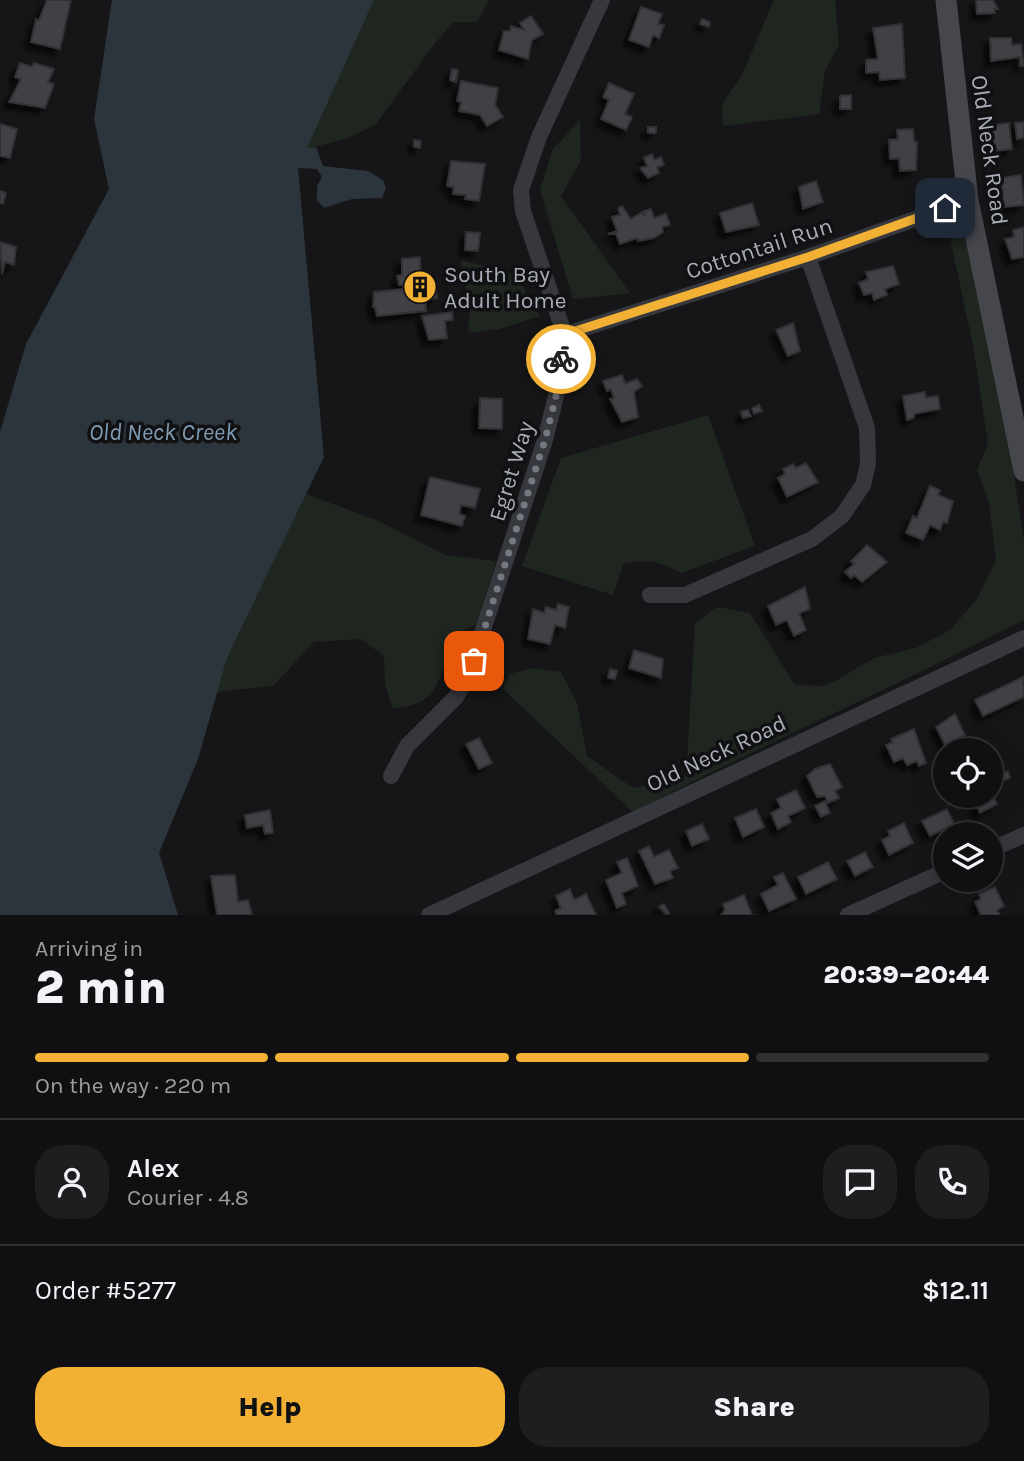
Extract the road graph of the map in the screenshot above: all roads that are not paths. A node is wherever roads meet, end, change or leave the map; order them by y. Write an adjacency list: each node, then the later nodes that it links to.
1 (602, 0): 5 (street, Egret Way)
2 (946, 0): 3 (street, Old Neck Road)
3 (968, 200): 4 (street, Cottontail Run); 6 (street, Old Neck Road)
4 (808, 257): 5 (street, Cottontail Run); 7 (street)
5 (563, 335): 9 (street, Egret Way)
6 (1024, 471)
7 (650, 596)
8 (1024, 638): 13 (street, Old Neck Road)
9 (391, 776)
10 (1024, 835): 11 (street)
11 (1003, 844)
12 (933, 876): 14 (street)
13 (429, 915)
14 (848, 915)

